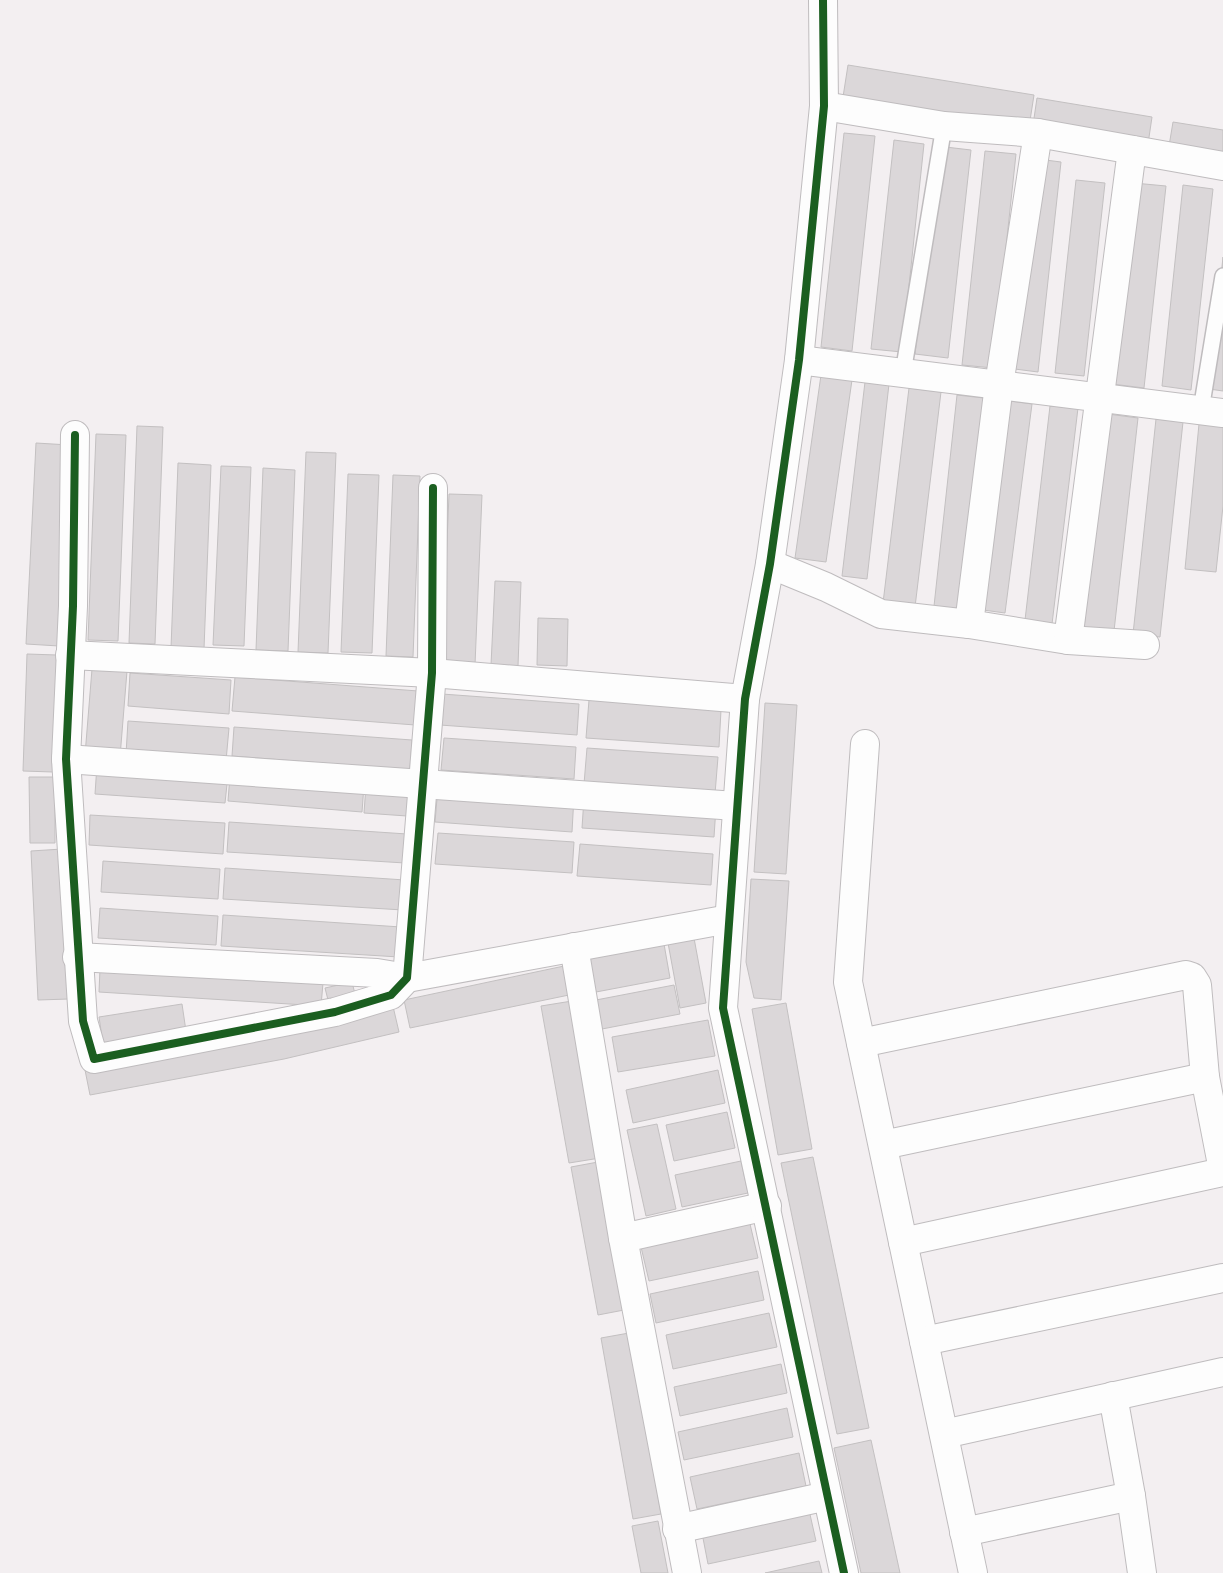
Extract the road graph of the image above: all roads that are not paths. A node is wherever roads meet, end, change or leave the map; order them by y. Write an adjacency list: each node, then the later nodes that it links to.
1 (823, 0): 2 (street)
2 (824, 106): 3 (street); 8 (street)
3 (944, 126): 4 (street); 9 (lane)
4 (1038, 133): 5 (street); 10 (street)
5 (1132, 150): 6 (street); 11 (street)
6 (1223, 166)
7 (1223, 276): 12 (lane)
8 (799, 360): 9 (street); 15 (street)
9 (903, 373): 10 (street)
10 (999, 385): 11 (street); 16 (street)
11 (1099, 398): 12 (street); 17 (street)
12 (1212, 412)
13 (75, 436): 19 (street)
14 (432, 488): 20 (street)
15 (768, 575): 16 (street); 21 (street)
16 (969, 624): 17 (street)
17 (1068, 640): 18 (street)
18 (1145, 645)
19 (70, 655): 20 (street); 23 (street)
20 (432, 673): 21 (street); 24 (street)
21 (745, 699): 25 (street)
22 (865, 744): 30 (street)
23 (66, 759): 24 (street); 28 (street)
24 (423, 784): 25 (street); 29 (street)
25 (736, 806): 26 (street)
26 (729, 919): 27 (street); 34 (street)
27 (574, 947): 29 (street); 35 (street)
28 (78, 957): 29 (street); 29 (street)
29 (407, 978)
30 (861, 1043): 31 (street); 32 (street)
31 (1205, 1077): 32 (street); 33 (street)
32 (883, 1145): 36 (street)
33 (1223, 1171): 36 (street)
34 (767, 1206): 35 (street); 42 (street)
35 (623, 1238): 44 (street)
36 (903, 1242): 38 (street)
37 (1223, 1278): 38 (street)
38 (924, 1341): 41 (street)
39 (1223, 1372): 40 (street)
40 (1113, 1396): 41 (street); 43 (street)
41 (944, 1434): 45 (street)
42 (827, 1496): 44 (street); 47 (street)
43 (1131, 1496): 45 (street); 49 (street)
44 (677, 1529): 46 (street)
45 (964, 1532): 48 (street)
46 (687, 1573)
47 (844, 1573)
48 (973, 1573)
49 (1142, 1573)

